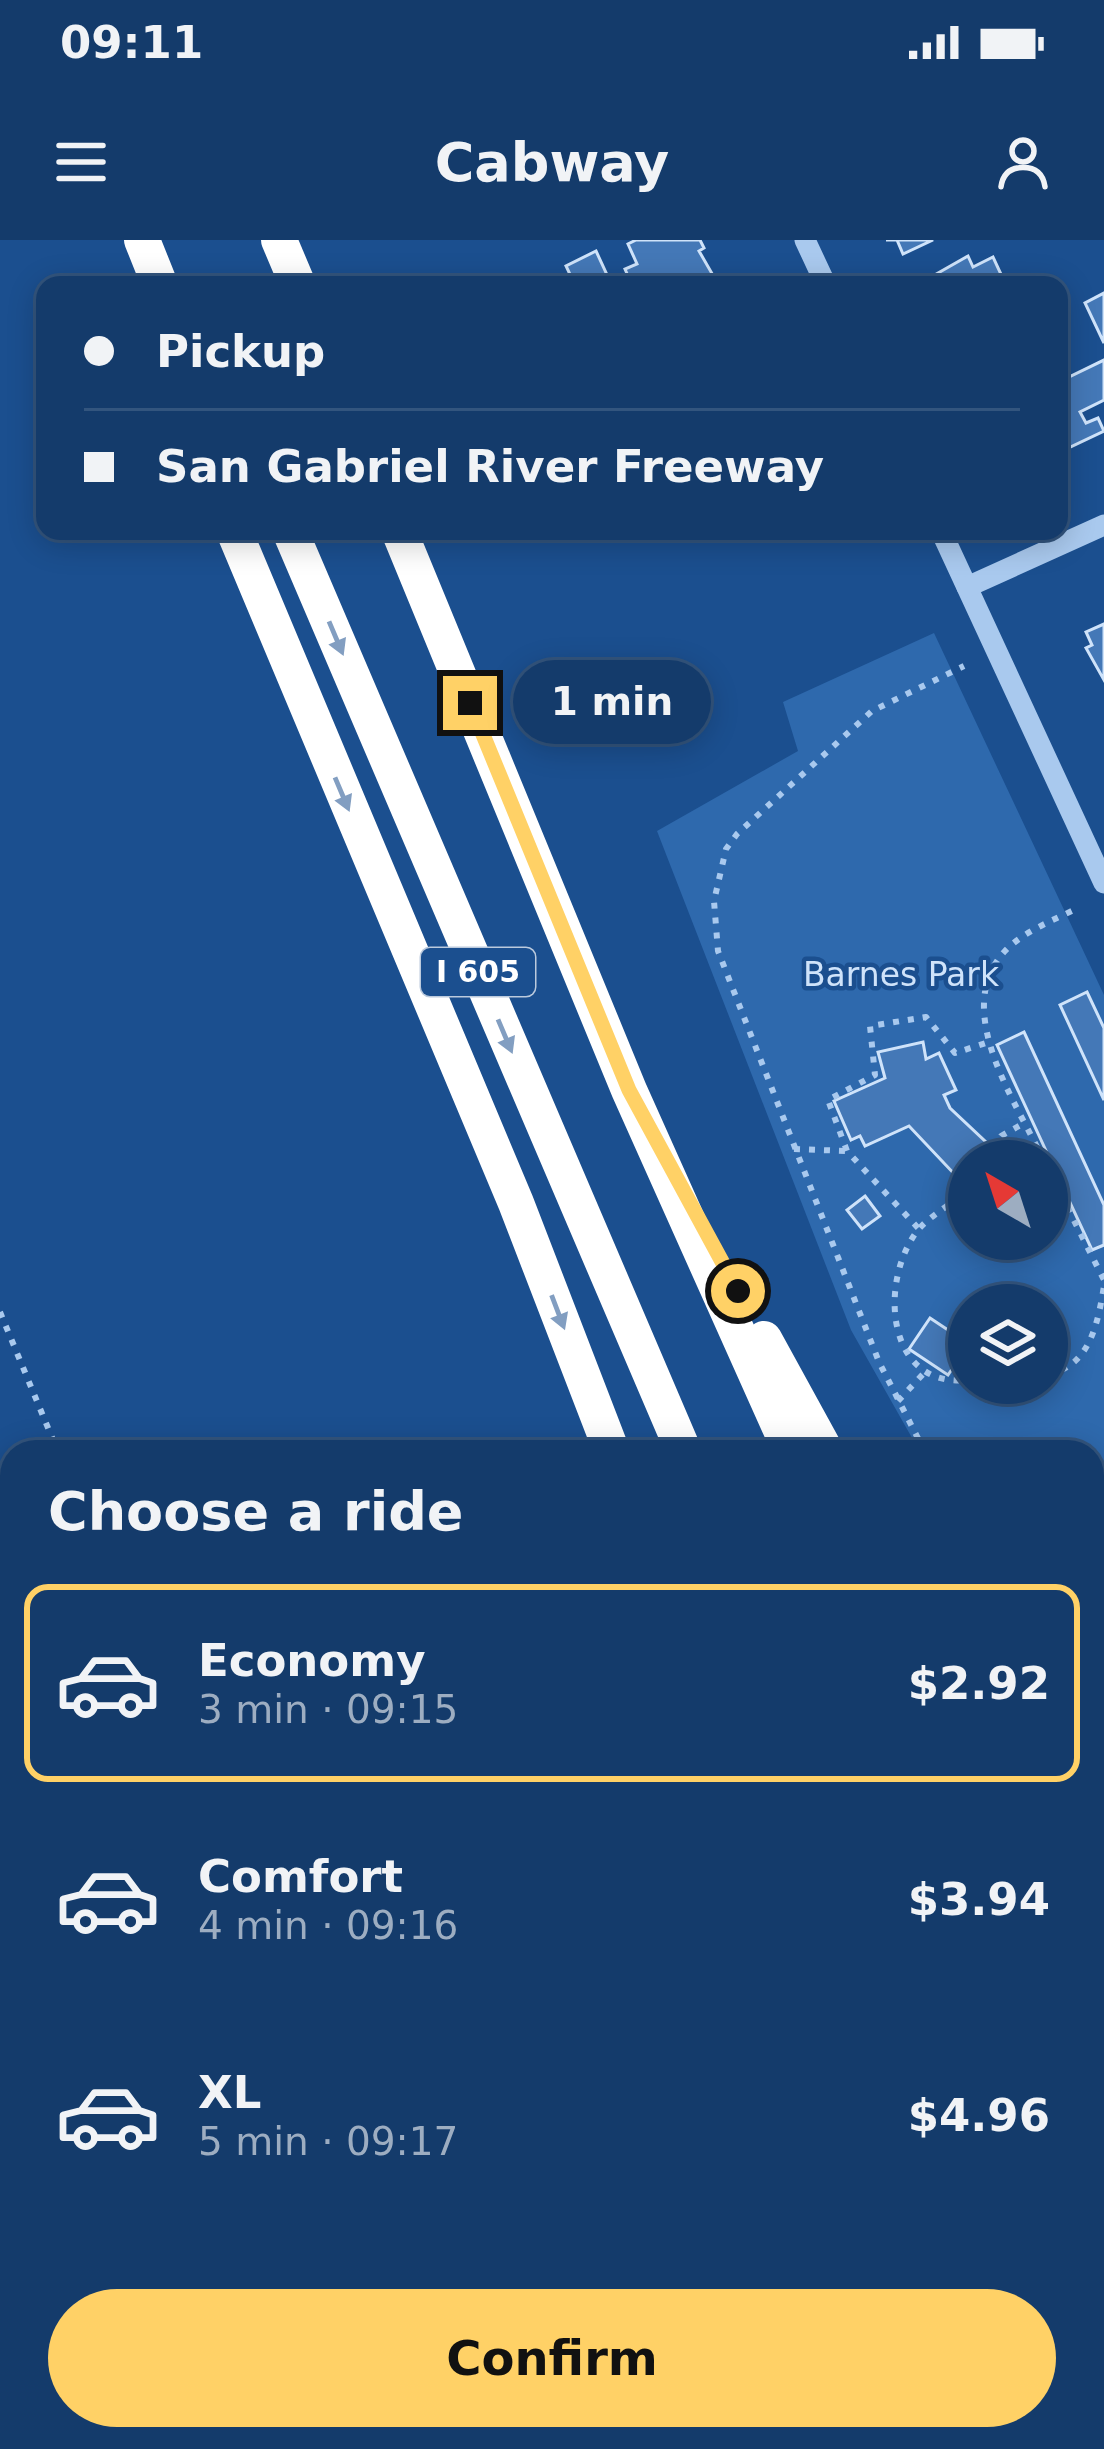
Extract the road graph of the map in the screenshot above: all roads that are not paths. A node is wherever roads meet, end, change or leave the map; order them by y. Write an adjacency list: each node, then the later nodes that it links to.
1 (142, 240): 4 (highway)
2 (279, 240): 5 (highway)
3 (805, 240): 6 (street)
4 (156, 276)
5 (294, 276)
6 (822, 276)
7 (1104, 525): 12 (street)
8 (238, 540): 15 (highway, one-way to 15)
9 (294, 540): 16 (highway, I 605, one-way to 16)
10 (403, 540): 14 (highway, I 605)
11 (945, 540): 12 (street)
12 (967, 587): 13 (street)
13 (1104, 883)
14 (629, 1090): 17 (highway, I 605); 18 (highway)
15 (607, 1440)
16 (679, 1440)
17 (786, 1440)
18 (819, 1440)

